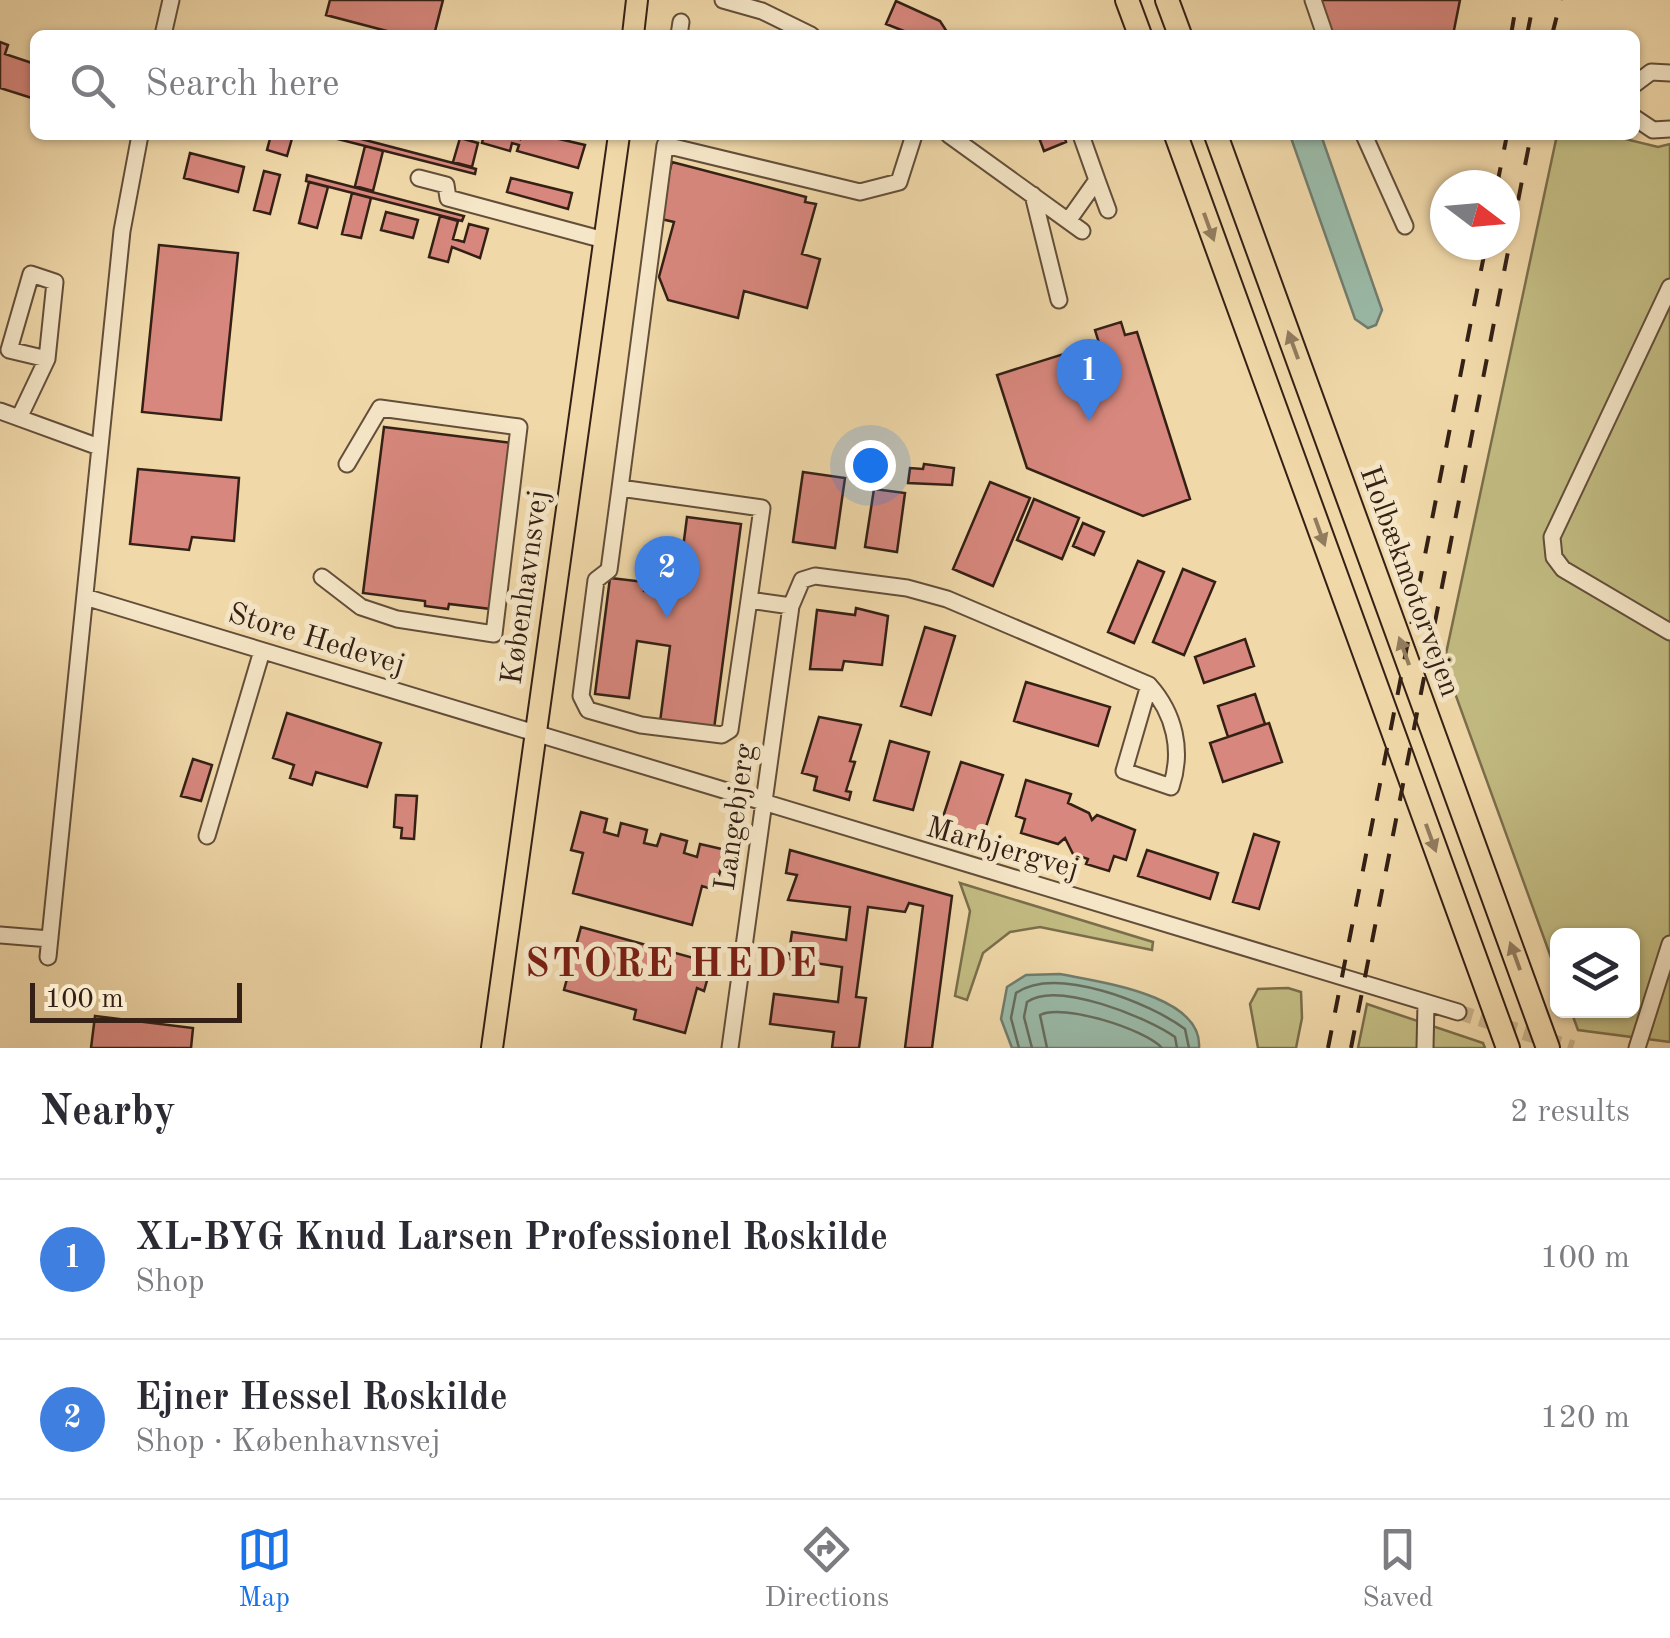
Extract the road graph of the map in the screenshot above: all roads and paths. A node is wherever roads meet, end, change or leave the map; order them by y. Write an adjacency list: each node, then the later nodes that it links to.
1 (171, 0): 8 (street)
2 (637, 0): 9 (main road)
3 (725, 0): 7 (street)
4 (1127, 0): 11 (highway)
5 (1167, 0): 12 (highway)
6 (1313, 0): 13 (street)
7 (764, 6): 10 (street)
8 (163, 30)
9 (633, 30)
10 (803, 30)
11 (1138, 30)
12 (1178, 30)
13 (1323, 30)
14 (1670, 71): 15 (street)
15 (1640, 80)
16 (1640, 121): 17 (street)
17 (1670, 129)
18 (139, 140): 38 (street)
19 (617, 140): 32 (main road, Københavnsvej)
20 (665, 140): 21 (street); 40 (street)
21 (913, 140)
22 (957, 140): 29 (street)
23 (1083, 140): 28 (street)
24 (1178, 140): 60 (highway, one-way to 60)
25 (1218, 140): 61 (highway, Holbækmotorvejen, one-way to 25)
26 (1366, 140): 31 (street)
27 (419, 178): 32 (street)
28 (1097, 180): 29 (street); 30 (street)
29 (1033, 196): 34 (street)
30 (1108, 210)
31 (1405, 226)
32 (604, 240): 48 (main road, Københavnsvej)
33 (1670, 286): 45 (street)
34 (1059, 300)
35 (47, 359): 35 (street); 37 (street)
36 (0, 411): 37 (street)
37 (19, 418): 38 (street)
38 (100, 447): 42 (street)
39 (347, 464): 41 (street)
40 (620, 488): 43 (street); 43 (street)
41 (322, 578)
42 (85, 597): 46 (street, Store Hedevej); 52 (street)
43 (749, 600): 44 (street)
44 (792, 600): 47 (street); 49 (street, Langebjerg)
45 (1670, 632)
46 (262, 650): 48 (street, Store Hedevej); 50 (street)
47 (1149, 685): 47 (street)
48 (533, 732): 49 (street, Marbjergvej); 57 (main road, Københavnsvej)
49 (764, 806): 55 (street, Marbjergvej); 58 (street, Langebjerg)
50 (207, 836)
51 (0, 935): 52 (street)
52 (50, 939): 54 (street)
53 (1670, 944): 62 (street)
54 (48, 957)
55 (1426, 1003): 56 (street, Marbjergvej); 59 (street)
56 (1458, 1012)
57 (492, 1048)
58 (730, 1048)
59 (1425, 1048)
60 (1508, 1048)
61 (1548, 1048)
62 (1637, 1048)

